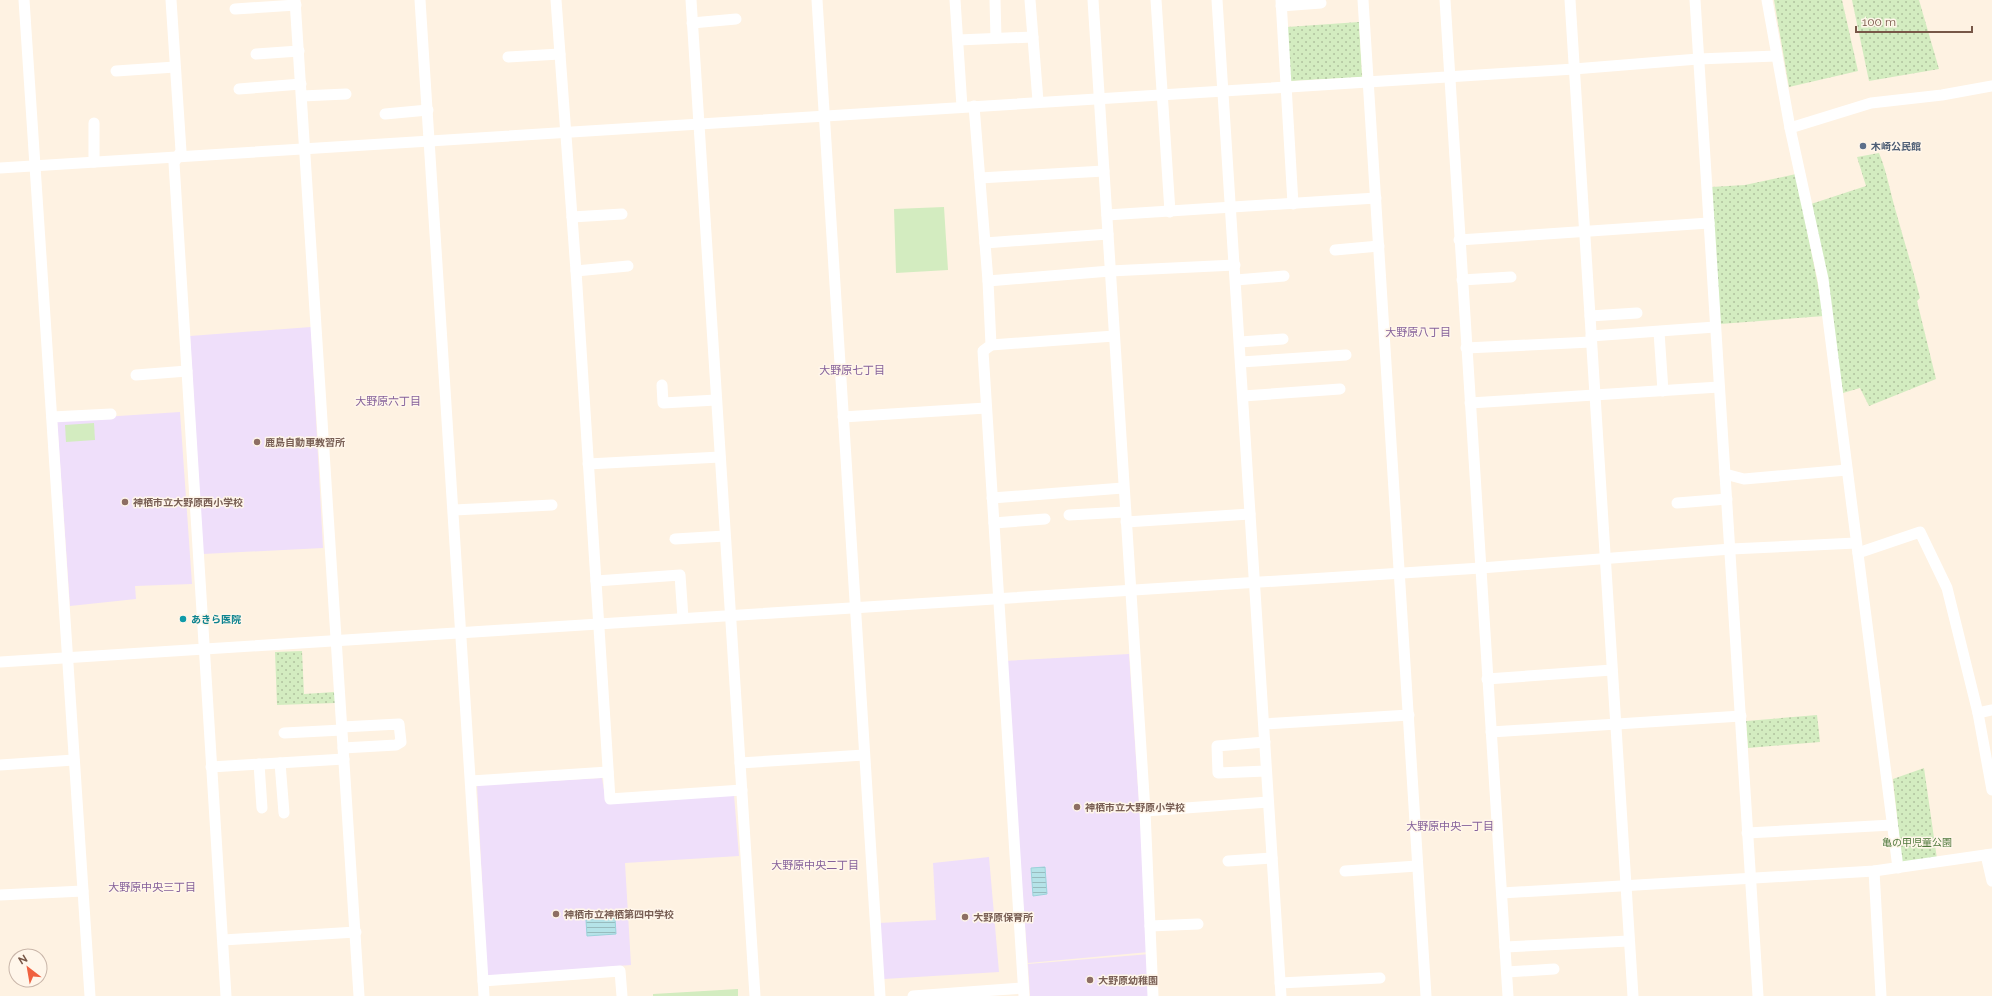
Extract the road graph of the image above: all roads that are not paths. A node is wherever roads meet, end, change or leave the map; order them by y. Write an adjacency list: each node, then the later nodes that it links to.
1 (24, 0): 60 (street)
2 (171, 0): 33 (street)
3 (420, 0): 49 (street)
4 (556, 0): 29 (street)
5 (691, 0): 23 (street)
6 (817, 0): 51 (street)
7 (955, 0): 26 (street)
8 (995, 0): 25 (street)
9 (1030, 0): 24 (street)
10 (1093, 0): 45 (street)
11 (1156, 0): 44 (street)
12 (1217, 0): 42 (street)
13 (1363, 0): 37 (street)
14 (1445, 0): 36 (street)
15 (1570, 0): 34 (street)
16 (1695, 0): 32 (street)
17 (1767, 0): 30 (street)
18 (295, 3): 21 (street); 27 (street)
19 (1281, 3): 20 (street); 38 (street)
20 (1321, 3)
21 (235, 9)
22 (736, 19): 23 (street)
23 (692, 23): 53 (street)
24 (1033, 37): 25 (street); 46 (street)
25 (996, 38): 26 (street)
26 (958, 40): 47 (street)
27 (299, 51): 28 (street); 41 (street)
28 (256, 54)
29 (560, 54): 31 (street); 55 (street)
30 (1776, 56): 32 (street); 54 (street)
31 (508, 57)
32 (1698, 59): 34 (street); 71 (street)
33 (175, 67): 35 (street); 58 (street)
34 (1574, 69): 36 (street); 72 (street)
35 (116, 71)
36 (1450, 76): 37 (street); 74 (street)
37 (1369, 81): 38 (street); 64 (street)
38 (1286, 86): 42 (street); 65 (street)
39 (1992, 86): 54 (street)
40 (239, 89): 41 (street)
41 (301, 90): 43 (street); 57 (street)
42 (1223, 90): 44 (street); 66 (street)
43 (346, 94)
44 (1162, 94): 45 (street); 67 (street)
45 (1099, 98): 46 (street); 62 (street)
46 (1038, 101): 48 (street)
47 (962, 106): 48 (street); 51 (street)
48 (974, 106): 63 (street)
49 (428, 110): 50 (street); 56 (street)
50 (385, 114)
51 (824, 116): 53 (street); 112 (street)
52 (94, 123): 59 (street)
53 (700, 124): 55 (street); 107 (street)
54 (1790, 128): 115 (street)
55 (565, 132): 56 (street); 70 (street)
56 (430, 140): 57 (street); 122 (street)
57 (305, 149): 58 (street); 144 (street)
58 (178, 156): 59 (street); 99 (street)
59 (94, 162): 60 (street)
60 (36, 166): 61 (street); 111 (street)
61 (0, 168)
62 (1104, 171): 63 (street); 69 (street)
63 (980, 178): 75 (street)
64 (1376, 198): 65 (street); 76 (street)
65 (1293, 204): 66 (street)
66 (1231, 207): 67 (street); 79 (street)
67 (1170, 212): 69 (street)
68 (622, 214): 70 (street)
69 (1107, 215): 73 (street)
70 (572, 217): 80 (street)
71 (1708, 222): 72 (street); 89 (street)
72 (1585, 231): 74 (street); 88 (street)
73 (1108, 234): 75 (street); 81 (street)
74 (1459, 240): 85 (street)
75 (985, 243): 86 (street)
76 (1378, 246): 77 (street); 134 (street)
77 (1335, 250)
78 (628, 266): 80 (street)
79 (1235, 266): 81 (street); 84 (street)
80 (576, 271): 114 (street)
81 (1110, 272): 86 (street); 91 (street)
82 (1284, 276): 84 (street)
83 (1511, 277): 85 (street)
84 (1236, 280): 94 (street)
85 (1462, 280): 96 (street)
86 (988, 281): 95 (street)
87 (1637, 313): 88 (street)
88 (1590, 316): 93 (street)
89 (1715, 327): 90 (street); 102 (street)
90 (1659, 332): 93 (street); 104 (street)
91 (1114, 336): 95 (street); 117 (street)
92 (1283, 339): 94 (street)
93 (1591, 339): 96 (street); 105 (street)
94 (1240, 342): 98 (street)
95 (991, 345): 109 (street)
96 (1466, 348): 108 (street)
97 (1346, 355): 98 (street)
98 (1241, 362): 106 (street)
99 (187, 371): 100 (street); 145 (street)
100 (136, 375)
101 (662, 385): 107 (street)
102 (1719, 387): 104 (street); 116 (street)
103 (1340, 389): 106 (street)
104 (1663, 391): 105 (street)
105 (1595, 395): 108 (street); 132 (street)
106 (1243, 396): 123 (street)
107 (716, 400): 113 (street)
108 (1470, 402): 133 (street)
109 (986, 408): 112 (street); 118 (street)
110 (111, 414): 111 (street)
111 (52, 417): 146 (street)
112 (843, 417): 139 (street)
113 (720, 457): 114 (street); 128 (street)
114 (588, 464): 135 (street)
115 (1847, 470): 116 (street); 130 (street)
116 (1726, 474): 119 (street)
117 (1123, 488): 118 (street); 125 (street)
118 (992, 498): 127 (street)
119 (1727, 498): 120 (street); 131 (street)
120 (1677, 503)
121 (552, 505): 122 (street)
122 (454, 510): 143 (street)
123 (1250, 514): 125 (street); 136 (street)
124 (1069, 515): 125 (street)
125 (1126, 517): 137 (street)
126 (1045, 519): 127 (street)
127 (994, 523): 138 (street)
128 (725, 536): 129 (street); 140 (street)
129 (676, 539)
130 (1857, 548): 131 (street); 151 (street); 178 (street)
131 (1731, 549): 132 (street); 153 (street)
132 (1605, 559): 133 (street); 148 (street)
133 (1481, 568): 134 (street); 149 (street)
134 (1400, 573): 136 (street); 152 (street)
135 (596, 581): 141 (street); 142 (street)
136 (1255, 582): 137 (street); 154 (street)
137 (1131, 590): 138 (street); 176 (street)
138 (999, 598): 139 (street); 204 (street)
139 (855, 607): 140 (street); 161 (street)
140 (731, 616): 141 (street); 164 (street)
141 (683, 618): 142 (street)
142 (599, 623): 143 (street); 170 (street)
143 (462, 633): 144 (street); 171 (street)
144 (337, 641): 145 (street); 156 (street)
145 (204, 649): 146 (street); 167 (street)
146 (67, 658): 147 (street); 162 (street)
147 (0, 662)
148 (1612, 670): 149 (street); 155 (street)
149 (1487, 679): 157 (street)
150 (1992, 710): 151 (street)
151 (1978, 713): 168 (street)
152 (1409, 715): 154 (street); 183 (street)
153 (1741, 716): 155 (street); 179 (street)
154 (1264, 724): 159 (street)
155 (1615, 724): 157 (street); 189 (street)
156 (342, 729): 158 (street); 160 (street); 160 (street)
157 (1492, 732): 191 (street)
158 (284, 733)
159 (1265, 742): 169 (street); 169 (street)
160 (344, 754): 163 (street); 195 (street)
161 (864, 755): 164 (street); 211 (street)
162 (74, 760): 166 (street); 190 (street)
163 (280, 763): 165 (street); 177 (street)
164 (740, 763): 172 (street)
165 (259, 764): 167 (street); 175 (street)
166 (0, 765)
167 (211, 767): 196 (street)
168 (1990, 768): 173 (street)
169 (1266, 771): 174 (street)
170 (608, 772): 171 (street); 172 (street)
171 (471, 780): 202 (street)
172 (742, 790): 210 (street)
173 (1992, 790)
174 (1268, 802): 176 (street); 181 (street)
175 (262, 808)
176 (1145, 811): 194 (street)
177 (284, 813)
178 (1892, 825): 179 (street); 184 (street)
179 (1747, 833): 187 (street)
180 (1989, 854): 184 (street); 188 (street)
181 (1272, 858): 182 (street); 203 (street)
182 (1228, 860)
183 (1417, 866): 185 (street); 215 (street)
184 (1898, 868): 186 (street)
185 (1345, 871)
186 (1874, 871): 187 (street); 219 (street)
187 (1750, 878): 189 (street); 218 (street)
188 (1992, 881)
189 (1626, 886): 191 (street); 197 (street)
190 (83, 891): 192 (street); 205 (street)
191 (1502, 893): 198 (street)
192 (0, 895)
193 (1198, 924): 194 (street)
194 (1150, 926): 213 (street)
195 (356, 932): 196 (street); 207 (street)
196 (222, 940): 206 (street)
197 (1629, 940): 198 (street); 217 (street)
198 (1505, 947): 200 (street)
199 (1554, 969): 200 (street)
200 (1507, 972): 216 (street)
201 (1380, 978): 203 (street)
202 (483, 981): 208 (street); 209 (street)
203 (1280, 983): 214 (street)
204 (1024, 992): 212 (street)
205 (90, 996)
206 (226, 996)
207 (360, 996)
208 (484, 996)
209 (622, 996)
210 (755, 996)
211 (880, 996)
212 (914, 996)
213 (1153, 996)
214 (1281, 996)
215 (1426, 996)
216 (1508, 996)
217 (1633, 996)
218 (1758, 996)
219 (1881, 996)

